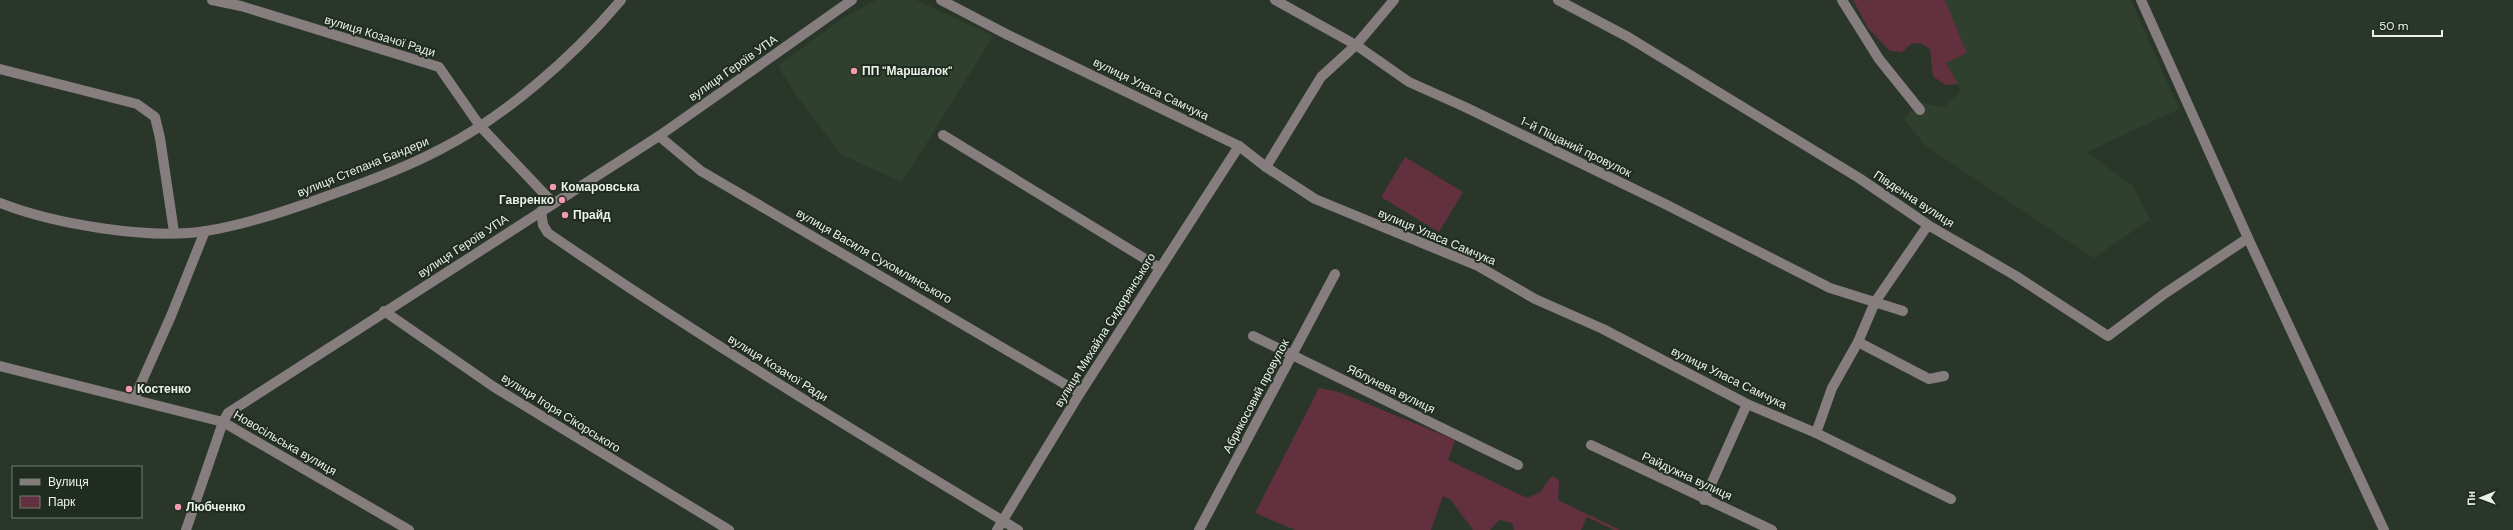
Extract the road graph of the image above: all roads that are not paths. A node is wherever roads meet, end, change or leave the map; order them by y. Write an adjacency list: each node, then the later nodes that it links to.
1 (212, 0): 13 (street, вулиця Козачої Ради)
2 (621, 0): 13 (street, вулиця Степана Бандери)
3 (852, 0): 15 (street, вулиця Героїв УПА)
4 (941, 0): 16 (street, вулиця Уласа Самчука)
5 (1274, 0): 10 (street, 1-й Піщаний провулок)
6 (1394, 0): 10 (street)
7 (1558, 0): 21 (street, Південна вулиця)
8 (1842, 0): 12 (street)
9 (2141, 0): 24 (street)
10 (1356, 45): 17 (street); 27 (street, 1-й Піщаний провулок)
11 (0, 69): 23 (street)
12 (1920, 110)
13 (480, 126): 19 (street, вулиця Козачої Ради); 22 (street, вулиця Степана Бандери)
14 (943, 135): 25 (street)
15 (659, 136): 19 (street, вулиця Героїв УПА); 35 (street, вулиця Василя Сухомлинського)
16 (1239, 146): 17 (street, вулиця Уласа Самчука); 25 (street, вулиця Михайла Сидорянського)
17 (1266, 167): 37 (street, вулиця Уласа Самчука)
18 (0, 203): 23 (street, вулиця Степана Бандери)
19 (553, 203): 20 (street, вулиця Героїв УПА)
20 (541, 211): 28 (street, вулиця Героїв УПА); 44 (street, вулиця Козачої Ради)
21 (1928, 225): 24 (street, Південна вулиця); 27 (street)
22 (205, 231): 23 (street, вулиця Степана Бандери); 36 (street)
23 (174, 232)
24 (2248, 238): 52 (street)
25 (1160, 268): 35 (street, вулиця Михайла Сидорянського)
26 (1335, 274): 32 (street, Абрикосовий провулок)
27 (1875, 302): 29 (street, 1-й Піщаний провулок); 31 (street)
28 (384, 311): 38 (street, вулиця Героїв УПА); 47 (street, вулиця Ігоря Сікорського)
29 (1903, 311)
30 (1253, 336): 32 (street, Яблунева вулиця)
31 (1858, 342): 34 (street); 39 (street)
32 (1292, 356): 41 (street, Яблунева вулиця); 50 (street, Абрикосовий провулок)
33 (0, 366): 36 (street, Новосільська вулиця)
34 (1944, 376)
35 (1080, 393): 44 (street, вулиця Михайла Сидорянського)
36 (134, 399): 38 (street, Новосільська вулиця)
37 (1747, 404): 39 (street, вулиця Уласа Самчука); 43 (street)
38 (223, 422): 45 (street, вулиця Героїв УПА); 46 (street, Новосільська вулиця)
39 (1816, 433): 42 (street, вулиця Уласа Самчука)
40 (1591, 445): 43 (street, Райдужна вулиця)
41 (1518, 465)
42 (1951, 499)
43 (1704, 500): 51 (street, Райдужна вулиця)
44 (1003, 521): 48 (street, вулиця Михайла Сидорянського); 49 (street, вулиця Козачої Ради)
45 (186, 530)
46 (409, 530)
47 (729, 530)
48 (997, 530)
49 (1018, 530)
50 (1199, 530)
51 (1772, 530)
52 (2384, 530)

